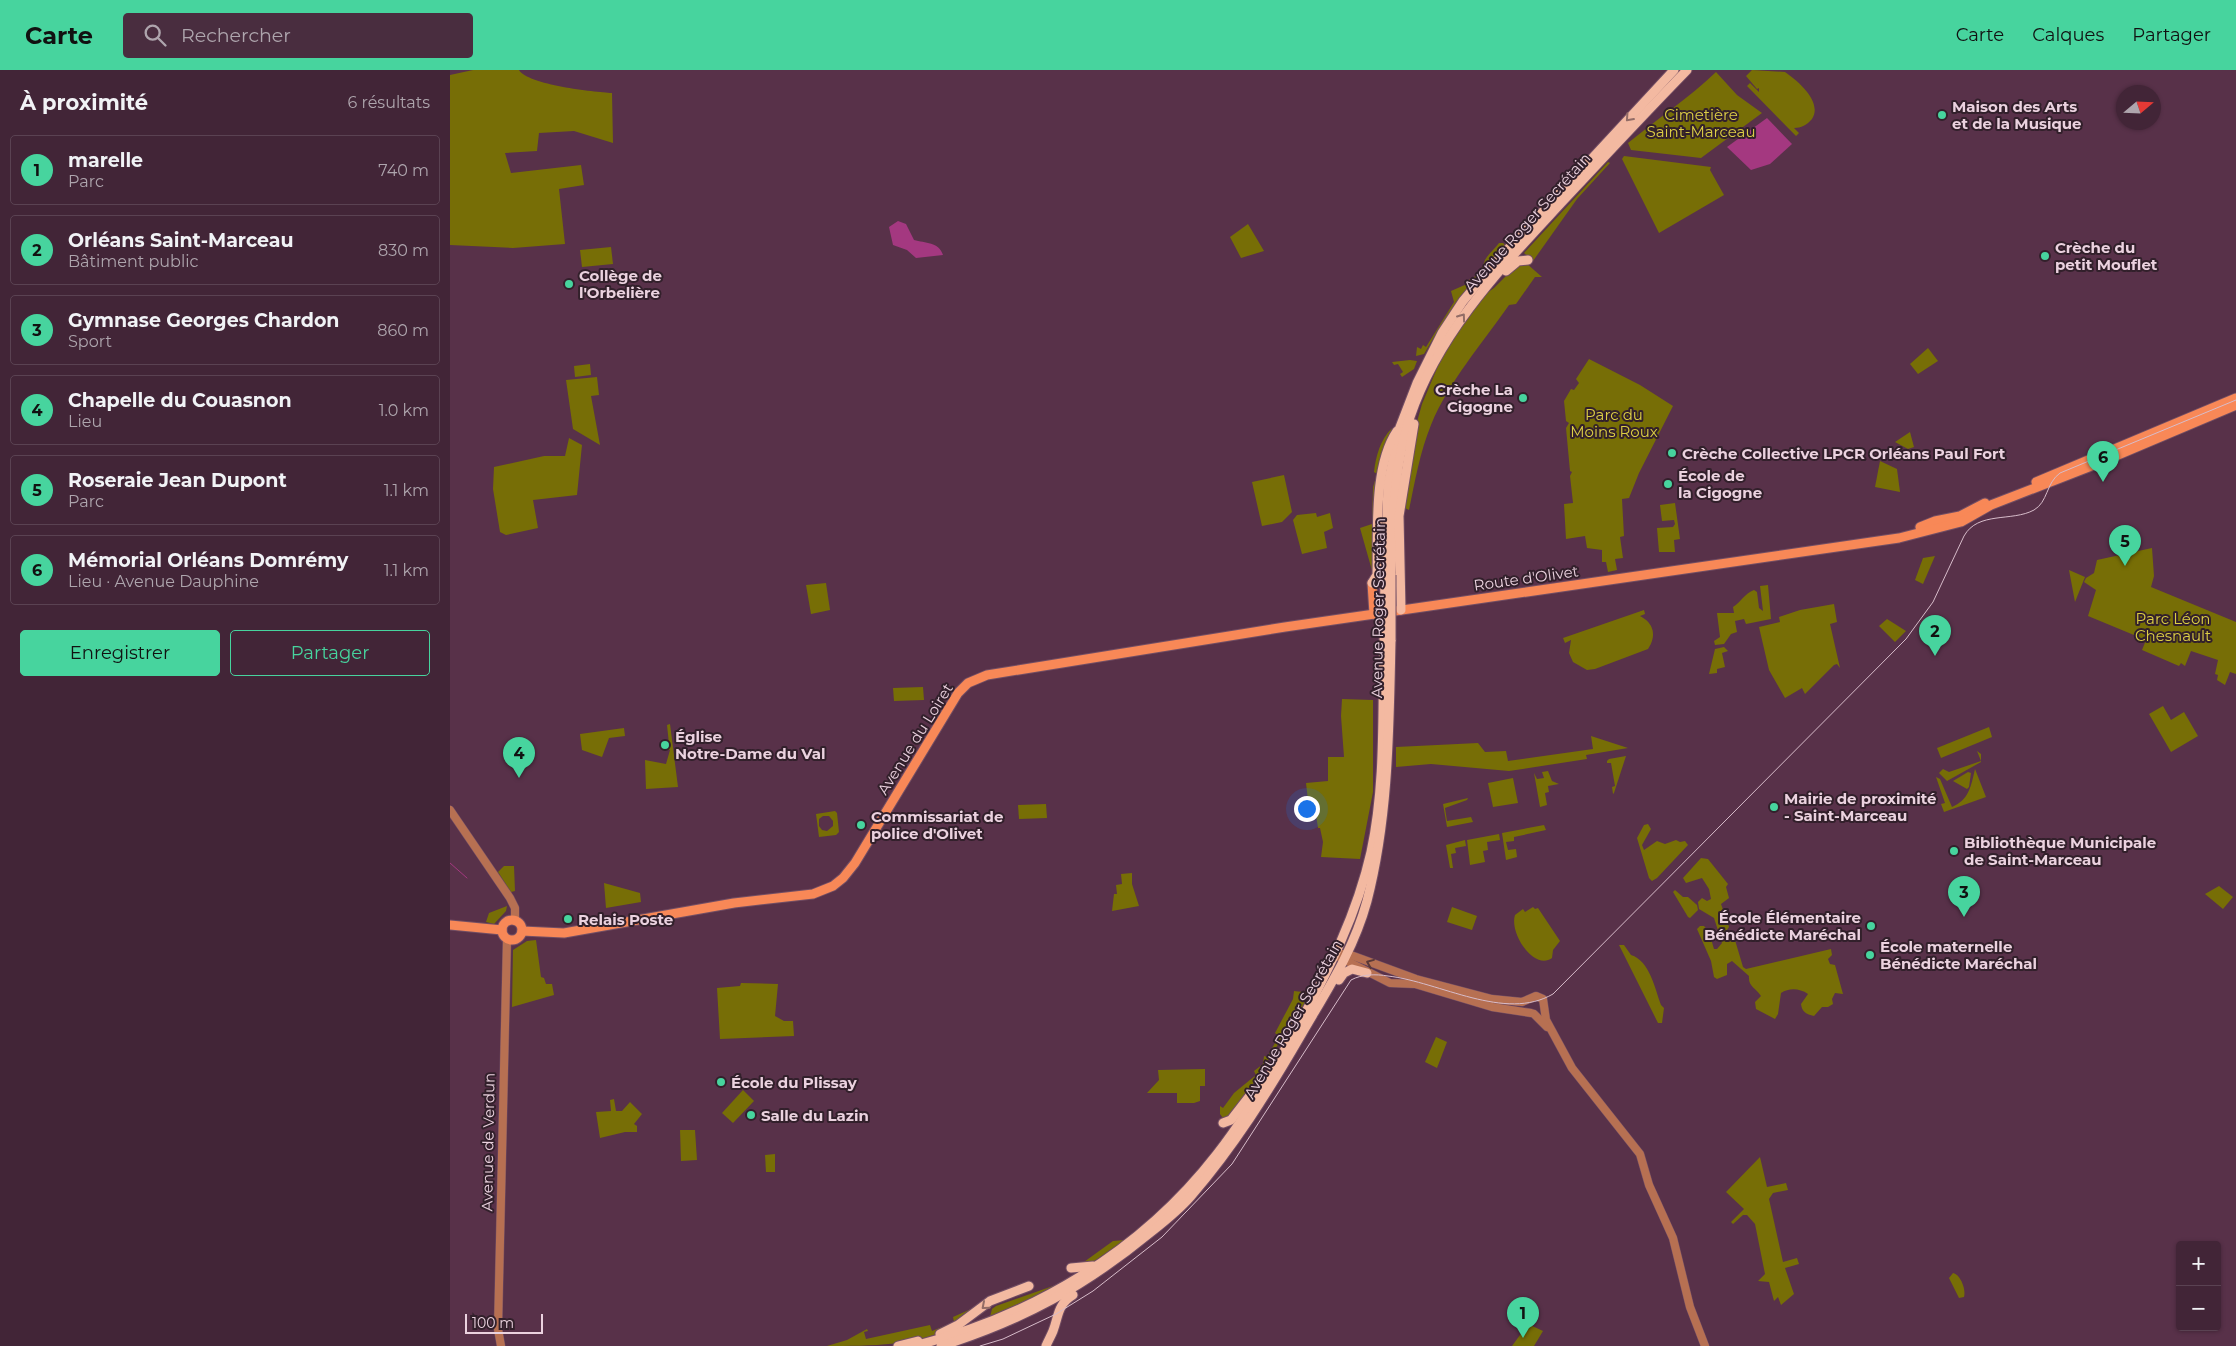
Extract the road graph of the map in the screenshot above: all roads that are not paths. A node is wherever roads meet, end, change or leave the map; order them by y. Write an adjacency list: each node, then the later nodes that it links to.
1 (1674, 70): 5 (main road, Avenue Roger Secrétain, one-way to 5)
2 (1687, 70): 4 (main road, Avenue Roger Secrétain)
3 (1528, 260): 4 (main road)
4 (1476, 297): 7 (main road, Avenue Roger Secrétain, one-way to 4)
5 (1452, 316): 6 (main road); 10 (main road, Avenue Roger Secrétain)
6 (1419, 359)
7 (1421, 390): 12 (main road, Avenue Roger Secrétain); 13 (main road)
8 (2236, 398): 11 (main road)
9 (2236, 405): 11 (main road)
10 (1400, 427): 12 (main road, Avenue Roger Secrétain); 14 (main road)
11 (2043, 482): 13 (main road, Route d'Olivet)
12 (1388, 575): 15 (main road, Avenue Roger Secrétain, bridge)
13 (1401, 610): 14 (main road, Route d'Olivet)
14 (1374, 614): 16 (main road, Route d'Olivet)
15 (1387, 640): 23 (main road, Avenue Roger Secrétain); 23 (main road, Avenue Roger Secrétain)
16 (1163, 646): 21 (main road, Avenue du Loiret)
17 (450, 810): 18 (street)
18 (515, 921): 20 (main road); 21 (main road)
19 (450, 925): 20 (main road)
20 (502, 930): 22 (main road)
21 (522, 931): 22 (main road)
22 (507, 939): 41 (street, Avenue de Verdun)
23 (1342, 956): 24 (street, one-way to 23); 25 (street); 28 (main road, Avenue Roger Secrétain)
24 (1391, 971): 26 (street); 27 (street)
25 (1367, 973): 26 (street); 32 (main road)
26 (1390, 983): 30 (street)
27 (1530, 997): 29 (street); 30 (street)
28 (1316, 1003): 32 (main road, Avenue Roger Secrétain); 33 (main road); 34 (main road, Avenue Roger Secrétain)
29 (1544, 1009): 30 (street); 31 (street)
30 (1533, 1014): 31 (street)
31 (1550, 1030): 46 (street)
32 (1302, 1034): 34 (main road, Avenue Roger Secrétain)
33 (1223, 1123)
34 (1188, 1193): 35 (main road, Avenue Roger Secrétain); 36 (main road, Avenue Roger Secrétain)
35 (1136, 1246): 39 (main road, Avenue Roger Secrétain); 45 (main road)
36 (1096, 1265): 37 (main road); 39 (main road, Avenue Roger Secrétain)
37 (1071, 1268)
38 (1029, 1286): 42 (main road, one-way to 42)
39 (998, 1323): 40 (main road, Avenue Roger Secrétain)
40 (979, 1330): 43 (main road, Avenue Roger Secrétain); 44 (main road, Avenue Roger Secrétain)
41 (500, 1346)
42 (898, 1346)
43 (914, 1346)
44 (941, 1346)
45 (1046, 1346)
46 (1705, 1346)

